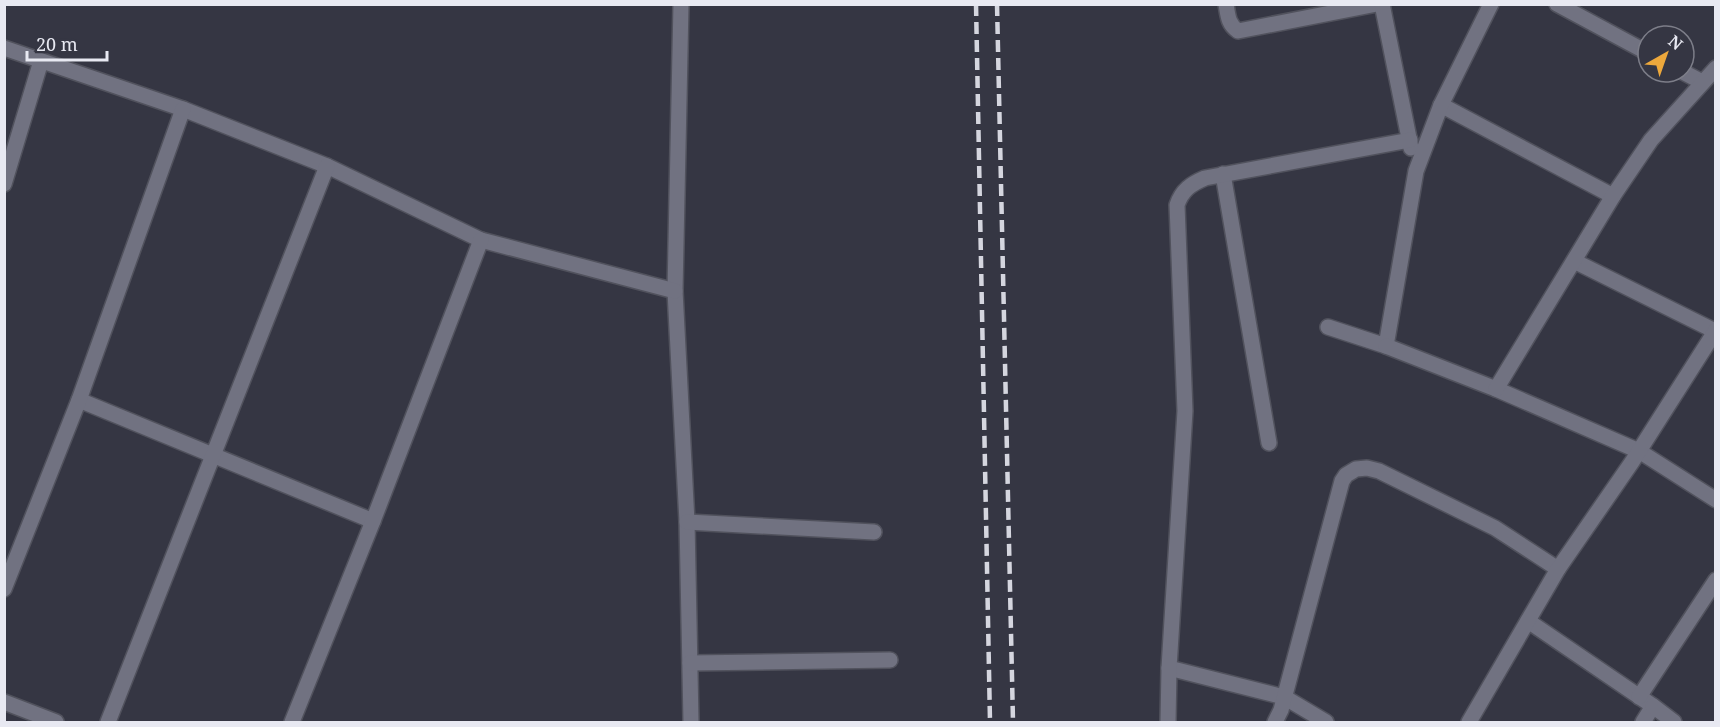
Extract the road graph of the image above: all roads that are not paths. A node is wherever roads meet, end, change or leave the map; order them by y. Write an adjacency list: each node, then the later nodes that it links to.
1 (681, 4): 23 (street)
2 (1226, 4): 3 (street)
3 (1377, 4)
4 (1382, 4): 15 (street)
5 (1491, 4): 13 (street)
6 (1557, 4): 7 (street)
7 (1636, 47)
8 (4, 48): 9 (street)
9 (41, 61): 14 (street); 19 (street)
10 (1716, 68): 12 (street)
11 (1696, 79): 12 (street)
12 (1702, 82): 20 (street)
13 (1441, 105): 17 (street); 20 (street)
14 (183, 109): 16 (street); 28 (street)
15 (1410, 140): 17 (street); 18 (street)
16 (327, 166): 21 (street); 31 (street)
17 (1416, 171): 26 (street)
18 (1223, 174): 29 (street); 42 (street)
19 (4, 184)
20 (1613, 196): 22 (street)
21 (481, 240): 23 (street); 33 (street)
22 (1574, 261): 25 (street); 27 (street)
23 (675, 291): 34 (street)
24 (1328, 327): 26 (street)
25 (1715, 331): 30 (street)
26 (1386, 346): 27 (street)
27 (1496, 389): 30 (street)
28 (79, 400): 31 (street); 38 (street)
29 (1269, 442)
30 (1639, 452): 32 (street); 36 (street)
31 (212, 455): 33 (street); 48 (street)
32 (1716, 500)
33 (373, 521): 49 (street)
34 (687, 522): 35 (street); 41 (street)
35 (874, 532)
36 (1558, 569): 39 (street); 44 (street)
37 (1716, 580): 43 (street)
38 (4, 589)
39 (1528, 621): 43 (street); 54 (street)
40 (890, 660): 41 (street)
41 (690, 663): 50 (street)
42 (1169, 668): 44 (street); 51 (street)
43 (1639, 697): 46 (street)
44 (1284, 698): 52 (street); 53 (street)
45 (4, 702): 47 (street)
46 (1653, 706): 55 (street); 56 (street)
47 (56, 723)
48 (108, 723)
49 (292, 723)
50 (691, 723)
51 (1168, 723)
52 (1275, 723)
53 (1326, 723)
54 (1469, 723)
55 (1643, 723)
56 (1674, 723)

